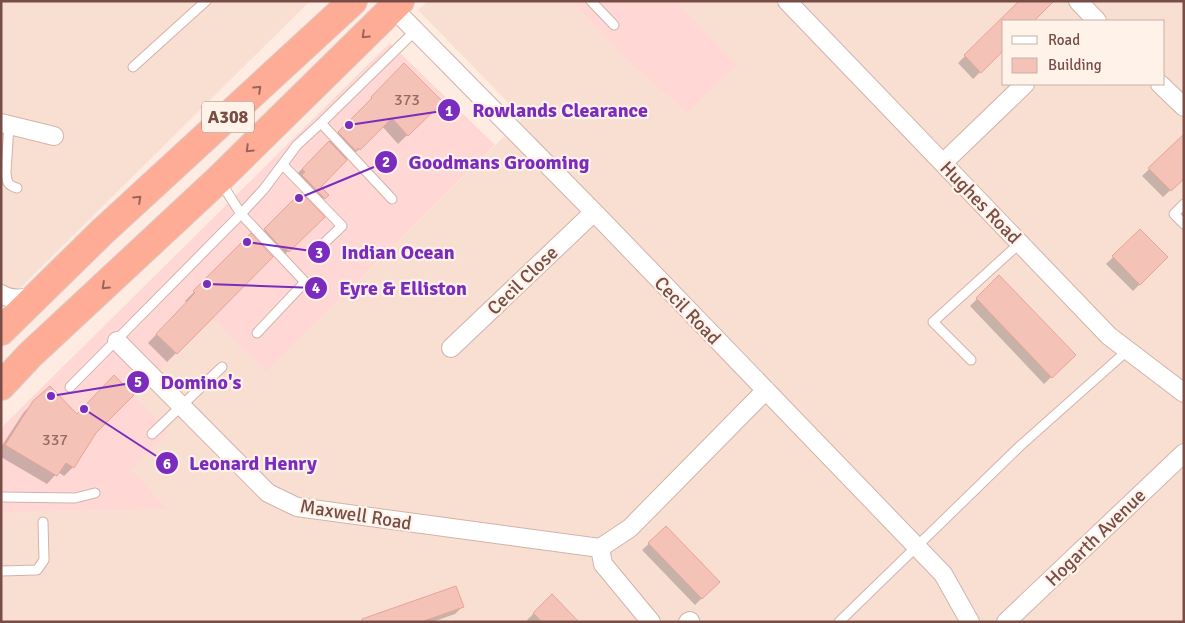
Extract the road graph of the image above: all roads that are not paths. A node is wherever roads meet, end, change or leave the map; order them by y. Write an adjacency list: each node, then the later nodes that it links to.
1 (206, 1): 10 (lane)
2 (353, 1): 29 (highway, A308, one-way to 2)
3 (591, 1): 8 (lane)
4 (787, 1): 17 (street, Hughes Road)
5 (1078, 1): 7 (street)
6 (396, 4): 9 (street, Cecil Road); 19 (highway, A308, one-way to 19)
7 (1093, 20)
8 (614, 25)
9 (415, 31): 14 (lane); 23 (street, Cecil Road)
10 (133, 68)
11 (1024, 85): 17 (street)
12 (1161, 85): 13 (street)
13 (1184, 107)
14 (321, 123): 18 (lane); 21 (lane)
15 (5, 124): 16 (street); 20 (lane)
16 (54, 136)
17 (943, 163): 26 (street, Hughes Road)
18 (282, 165): 24 (lane); 27 (lane)
19 (219, 179): 24 (lane); 35 (highway, A308, one-way to 35)
20 (17, 188)
21 (392, 199)
22 (1184, 204): 25 (lane)
23 (594, 212): 33 (street, Cecil Close); 41 (street, Cecil Road)
24 (241, 214): 31 (lane); 32 (lane)
25 (1184, 224)
26 (1020, 243): 34 (street, Hughes Road); 36 (lane)
27 (314, 252)
28 (1, 294): 29 (street)
29 (37, 296): 30 (highway, A308)
30 (1, 331)
31 (256, 333)
32 (117, 340): 40 (lane); 43 (street, Maxwell Road)
33 (451, 348)
34 (1128, 350): 42 (street, Hughes Road); 49 (lane)
35 (30, 355): 37 (highway); 39 (highway, A308)
36 (971, 360)
37 (1, 364)
38 (222, 367): 43 (lane)
39 (1, 386)
40 (70, 387)
41 (766, 390): 49 (street, Cecil Road); 50 (street)
42 (1184, 393)
43 (181, 405): 44 (lane); 50 (street, Maxwell Road)
44 (152, 434)
45 (1184, 453): 55 (street, Hogarth Avenue)
46 (95, 493): 47 (lane)
47 (1, 497)
48 (44, 522): 51 (lane)
49 (916, 546): 53 (lane); 54 (street, Cecil Road)
50 (600, 548): 52 (street)
51 (1, 571)
52 (651, 622)
53 (839, 622)
54 (970, 622)
55 (1006, 622)

